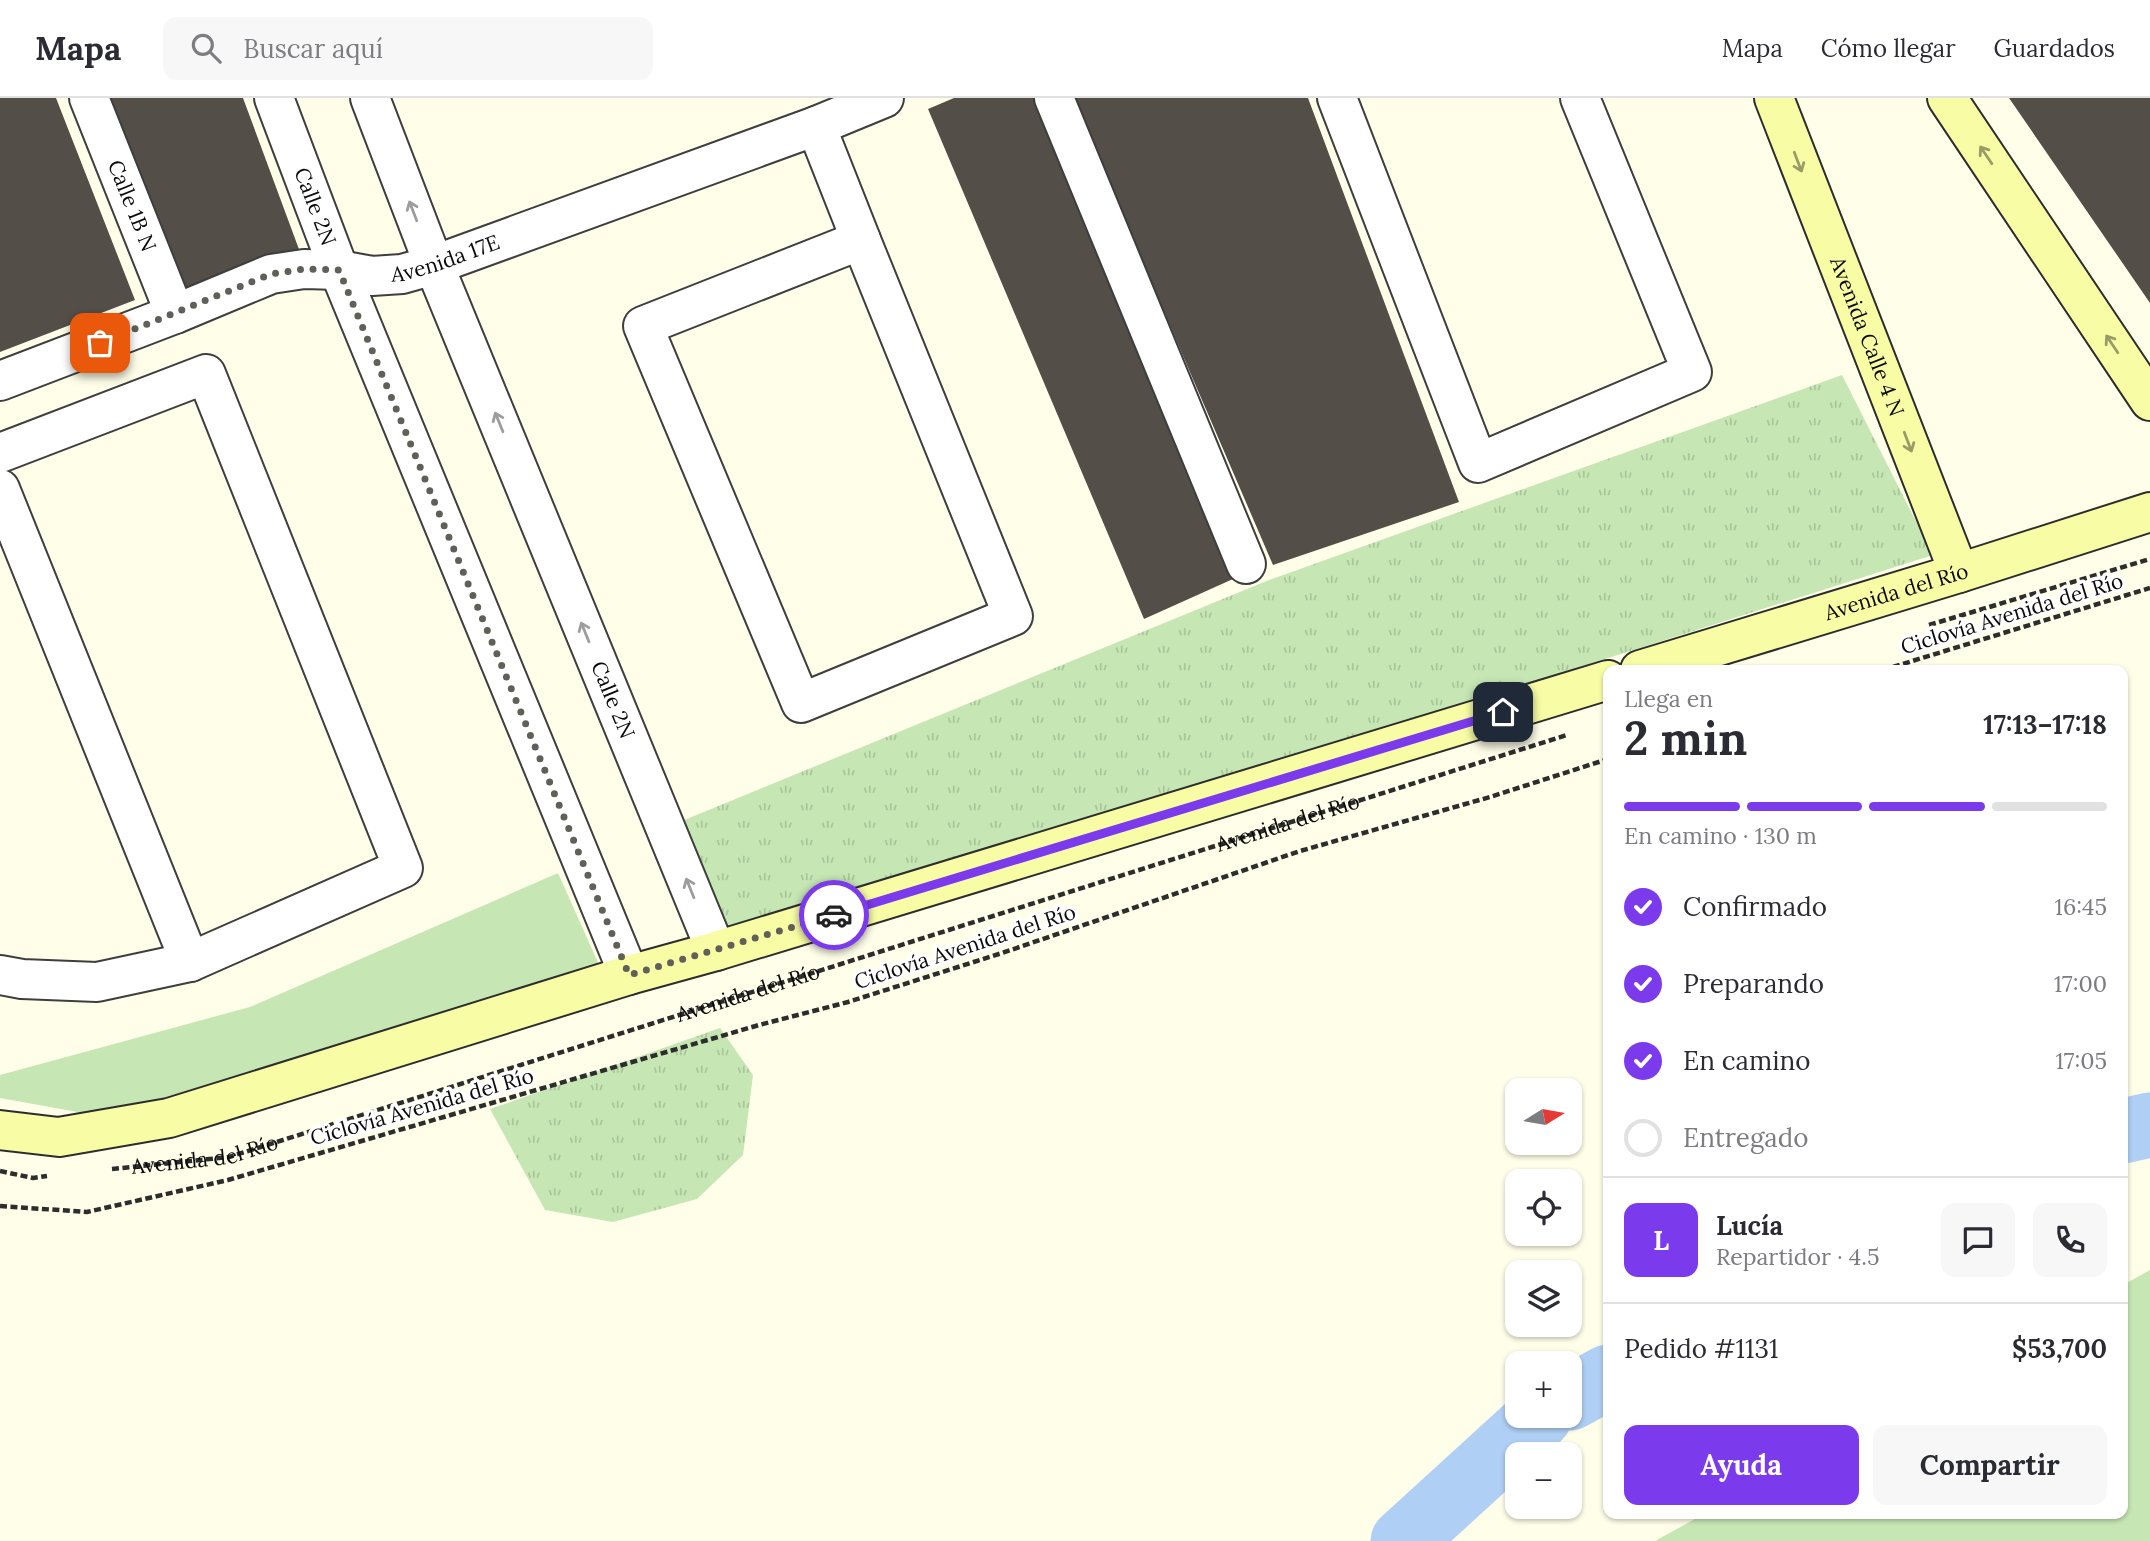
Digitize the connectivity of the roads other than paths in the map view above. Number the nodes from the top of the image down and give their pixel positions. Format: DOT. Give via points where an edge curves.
graph roads {
  1 [pos="89,98"];
  2 [pos="274,98"];
  3 [pos="370,98"];
  4 [pos="884,98"];
  5 [pos="1054,98"];
  6 [pos="1337,98"];
  7 [pos="1580,98"];
  8 [pos="1774,98"];
  9 [pos="1947,98"];
  10 [pos="816,126"];
  11 [pos="862,240"];
  12 [pos="434,265"];
  13 [pos="339,270"];
  14 [pos="175,314"];
  15 [pos="0,381"];
  16 [pos="2150,401"];
  17 [pos="0,453"];
  18 [pos="0,489"];
  19 [pos="2150,512"];
  20 [pos="1247,564"];
  21 [pos="1959,573"];
  22 [pos="1656,665"];
  23 [pos="1603,682"];
  24 [pos="716,951"];
  25 [pos="190,962"];
  26 [pos="0,975"];
  27 [pos="629,975"];
  28 [pos="0,1130"];
  1 -- 14 [label="street, Calle 1B N"];
  2 -- 13 [label="street, Calle 2N"];
  12 -- 3 [label="street, Calle 2N, one-way"];
  4 -- 10 [label="street, Avenida 17E"];
  5 -- 20 [label="street"];
  6 -- 7 [label="street" via="1478,463 1692,372"];
  8 -- 21 [label="main road, Avenida Calle 4 N, one-way"];
  16 -- 9 [label="main road, one-way"];
  10 -- 11 [label="street"];
  10 -- 12 [label="street, Avenida 17E"];
  11 -- 11 [label="street" via="1013,616 801,703 643,326"];
  12 -- 13 [label="street, Avenida 17E" via="372,276"];
  24 -- 12 [label="street, Calle 2N, one-way"];
  13 -- 14 [label="street, Avenida 17E" via="271,274"];
  13 -- 27 [label="street, Calle 2N"];
  14 -- 15 [label="street, Avenida 17E"];
  17 -- 25 [label="street" via="206,374 403,868"];
  18 -- 25 [label="street"];
  19 -- 21 [label="main road, Avenida del Río"];
  21 -- 22 [label="main road, Avenida del Río"];
  23 -- 24 [label="main road, Avenida del Río"];
  24 -- 27 [label="main road, Avenida del Río"];
  25 -- 26 [label="street" via="97,982"];
  27 -- 28 [label="main road, Avenida del Río" via="169,1118 59,1137"];
}
